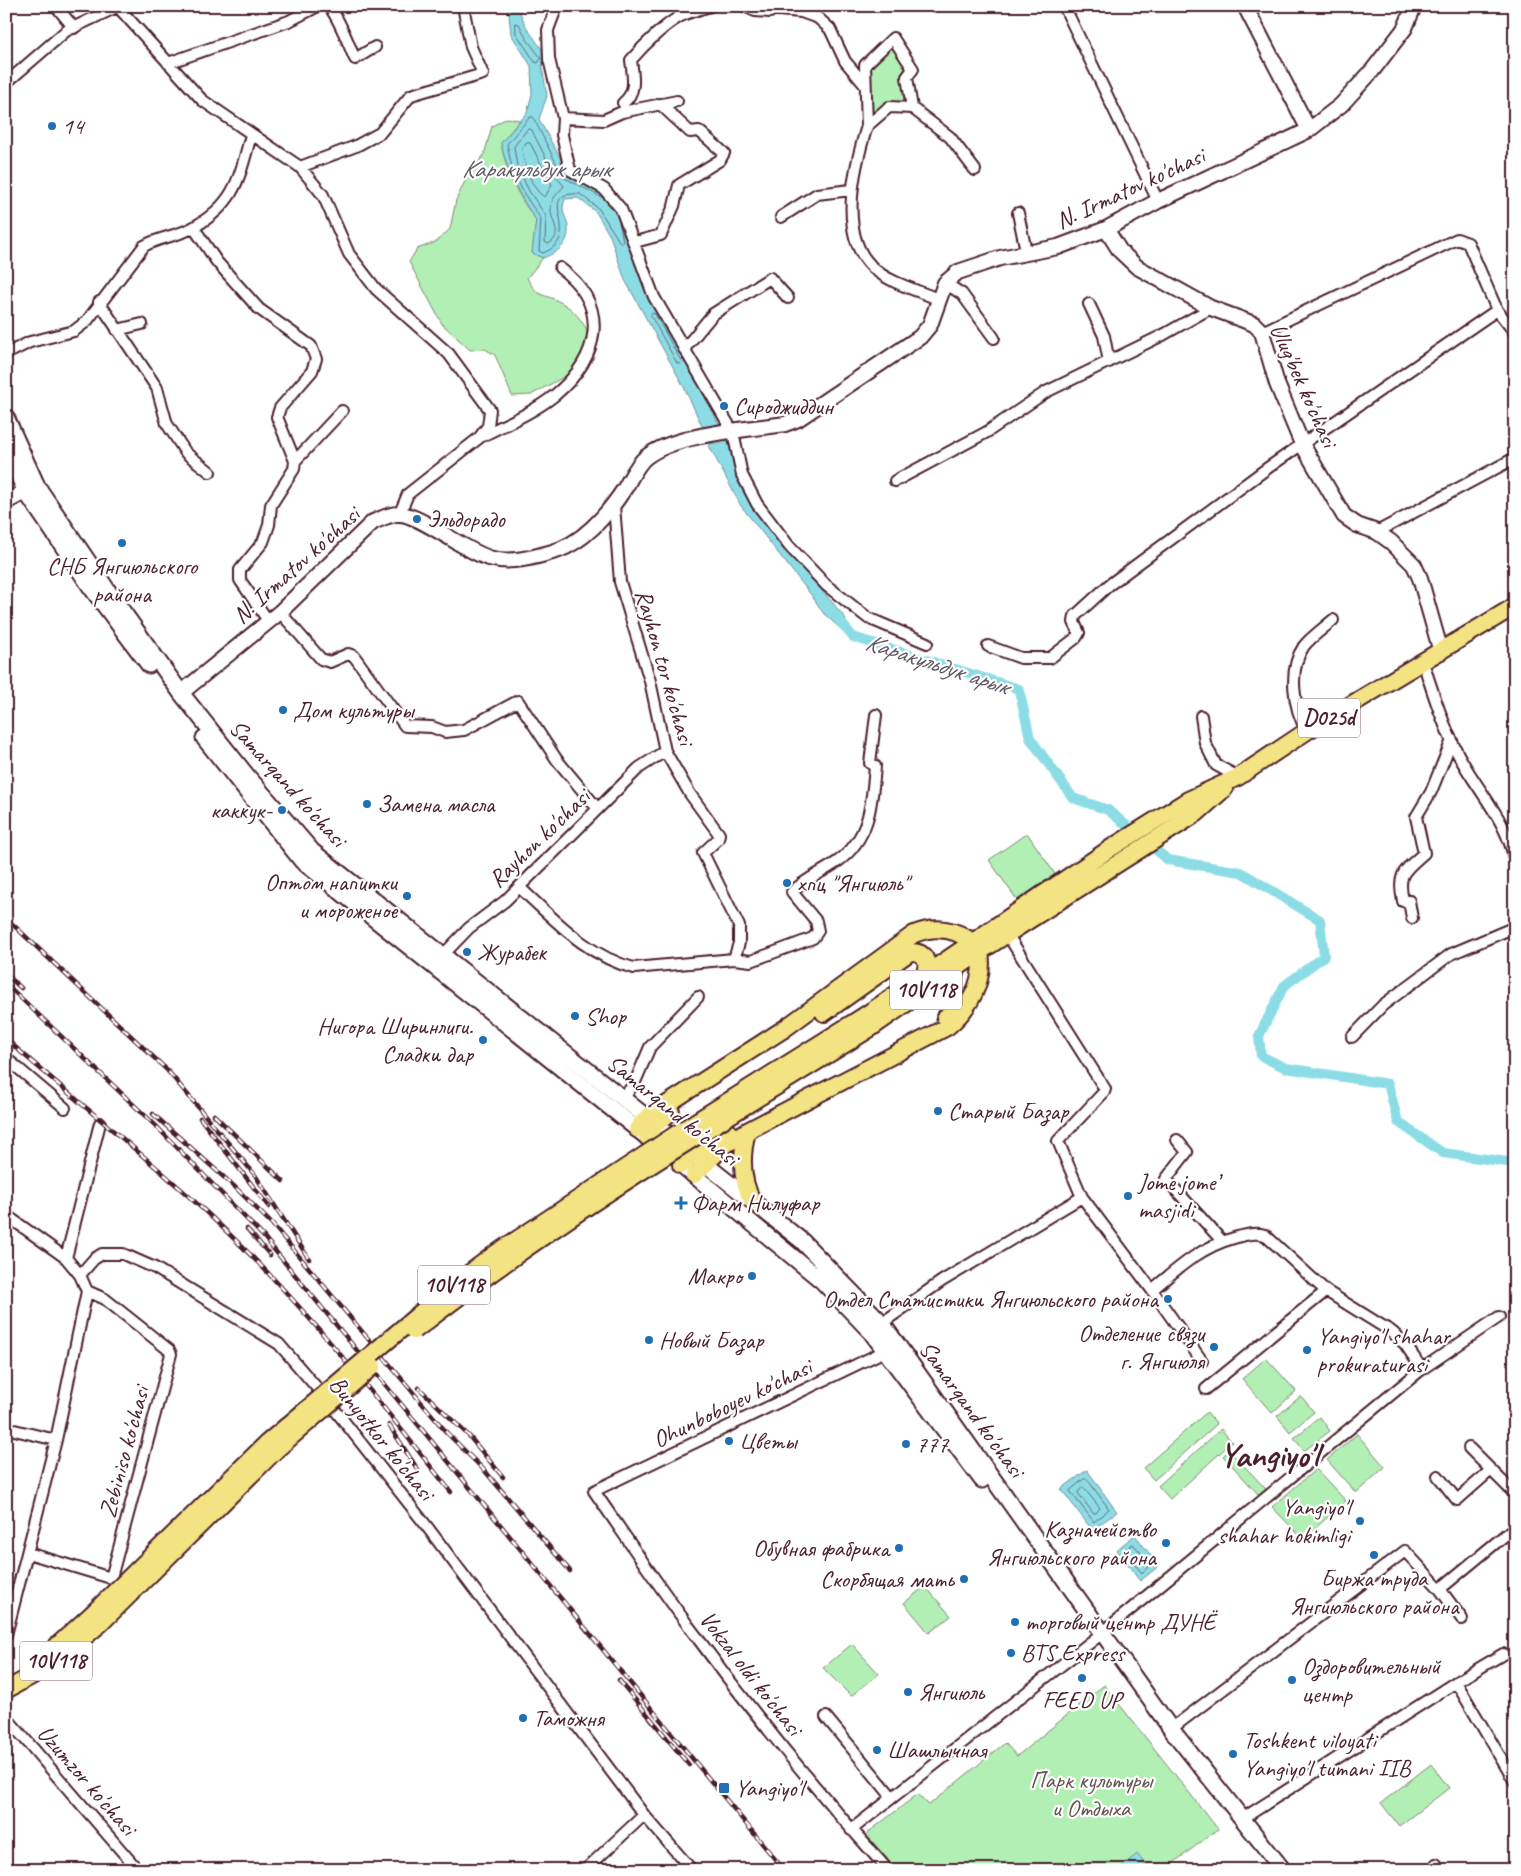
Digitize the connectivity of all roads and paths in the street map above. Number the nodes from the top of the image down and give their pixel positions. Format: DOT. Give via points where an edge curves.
graph roads {
  1 [pos="56,6"];
  2 [pos="119,6"];
  3 [pos="318,6"];
  4 [pos="329,6"];
  5 [pos="463,6"];
  6 [pos="557,6"];
  7 [pos="710,6"];
  8 [pos="744,6"];
  9 [pos="762,6"];
  10 [pos="1064,6"];
  11 [pos="1245,6"];
  12 [pos="1414,6"];
  13 [pos="801,12"];
  14 [pos="74,28"];
  15 [pos="375,47"];
  16 [pos="168,63"];
  17 [pos="6,83"];
  18 [pos="865,85"];
  19 [pos="678,101"];
  20 [pos="623,103"];
  21 [pos="660,104"];
  22 [pos="912,108"];
  23 [pos="563,118"];
  24 [pos="867,126"];
  25 [pos="1309,130"];
  26 [pos="251,135"];
  27 [pos="300,167"];
  28 [pos="975,170"];
  29 [pos="851,190"];
  30 [pos="1158,201"];
  31 [pos="1018,212"];
  32 [pos="781,217"];
  33 [pos="194,228"];
  34 [pos="1106,229"];
  35 [pos="635,242"];
  36 [pos="1026,251"];
  37 [pos="560,268"];
  38 [pos="945,283"];
  39 [pos="788,298"];
  40 [pos="938,299"];
  41 [pos="99,302"];
  42 [pos="1089,304"];
  43 [pos="1211,308"];
  44 [pos="1497,310"];
  45 [pos="142,324"];
  46 [pos="117,330"];
  47 [pos="1262,332"];
  48 [pos="1515,333"];
  49 [pos="994,338"];
  50 [pos="684,349"];
  51 [pos="6,354"];
  52 [pos="1109,362"];
  53 [pos="342,410"];
  54 [pos="6,417"];
  55 [pos="733,432"];
  56 [pos="479,438"];
  57 [pos="1302,444"];
  58 [pos="6,450"];
  59 [pos="1515,458"];
  60 [pos="296,461"];
  61 [pos="210,472"];
  62 [pos="895,482"];
  63 [pos="31,489"];
  64 [pos="6,502"];
  65 [pos="614,505"];
  66 [pos="400,513"];
  67 [pos="1377,532"];
  68 [pos="1515,606"];
  69 [pos="280,612"];
  70 [pos="1333,620"];
  71 [pos="269,622"];
  72 [pos="927,643"];
  73 [pos="988,646"];
  74 [pos="1441,652"];
  75 [pos="1423,662"];
  76 [pos="181,693"];
  77 [pos="876,716"];
  78 [pos="1201,716"];
  79 [pos="1307,731"];
  80 [pos="1452,740"];
  81 [pos="665,751"];
  82 [pos="1238,777"];
  83 [pos="598,809"];
  84 [pos="1513,841"];
  85 [pos="1112,856"];
  86 [pos="1515,862"];
  87 [pos="519,887"];
  88 [pos="1412,918"];
  89 [pos="1515,927"];
  90 [pos="1007,934"];
  91 [pos="976,948"];
  92 [pos="443,955"];
  93 [pos="734,960"];
  94 [pos="928,980"];
  95 [pos="698,996"];
  96 [pos="1352,1037"];
  97 [pos="6,1058"];
  98 [pos="618,1104"];
  99 [pos="65,1108"];
  100 [pos="100,1123"];
  101 [pos="647,1127"];
  102 [pos="747,1131"];
  103 [pos="1177,1140"];
  104 [pos="693,1164"];
  105 [pos="1082,1196"];
  106 [pos="753,1202"];
  107 [pos="6,1215"];
  108 [pos="1222,1241"];
  109 [pos="66,1258"];
  110 [pos="80,1276"];
  111 [pos="1152,1290"];
  112 [pos="87,1291"];
  113 [pos="1326,1291"];
  114 [pos="1499,1317"];
  115 [pos="882,1323"];
  116 [pos="887,1350"];
  117 [pos="1202,1361"];
  118 [pos="1422,1369"];
  119 [pos="1206,1389"];
  120 [pos="6,1428"];
  121 [pos="56,1440"];
  122 [pos="1469,1448"];
  123 [pos="1491,1470"];
  124 [pos="1438,1476"];
  125 [pos="594,1491"];
  126 [pos="1515,1494"];
  127 [pos="1515,1527"];
  128 [pos="28,1552"];
  129 [pos="1440,1589"];
  130 [pos="1462,1619"];
  131 [pos="6,1635"];
  132 [pos="1099,1636"];
  133 [pos="1503,1654"];
  134 [pos="1456,1682"];
  135 [pos="6,1688"];
  136 [pos="6,1717"];
  137 [pos="826,1718"];
  138 [pos="1172,1729"];
  139 [pos="1515,1782"];
  140 [pos="892,1797"];
  141 [pos="644,1815"];
  142 [pos="1239,1821"];
  143 [pos="851,1830"];
  144 [pos="138,1870"];
  145 [pos="585,1870"];
  146 [pos="692,1870"];
  147 [pos="888,1870"];
  148 [pos="1273,1870"];
  149 [pos="1283,1870"];
  1 -- 14 [label="street"];
  2 -- 14 [label="street"];
  2 -- 16 [label="street"];
  3 -- 16 [label="street" via="289,21"];
  4 -- 15 [label="street" via="340,21 340,28 356,59"];
  5 -- 27 [label="street" via="470,47 483,74 411,95 380,133 356,146"];
  6 -- 23 [label="street" via="548,30 549,59"];
  7 -- 20 [label="street" via="682,16 661,30 636,54 631,60 634,84 631,96"];
  8 -- 13 [label="street" via="754,11"];
  9 -- 13 [label="street"];
  10 -- 30 [label="street"];
  11 -- 25 [label="street"];
  12 -- 25 [label="street, N. Irmatov ko'chasi" via="1405,28 1372,71 1341,105"];
  13 -- 18 [label="street" via="818,18 830,29 845,61"];
  14 -- 17 [label="street" via="66,31"];
  16 -- 26 [label="street" via="202,100"];
  18 -- 22 [label="street" via="864,65 893,38 913,69 908,78"];
  18 -- 24 [label="street"];
  19 -- 21 [label="street"];
  21 -- 23 [label="street" via="622,112 604,120"];
  21 -- 35 [label="street" via="690,132 699,132 724,153 720,160 679,184 674,206 661,235"];
  22 -- 24 [label="street" via="889,107"];
  22 -- 28 [label="street" via="950,137"];
  23 -- 35 [label="street" via="562,135 570,170 604,189 621,208"];
  24 -- 29 [label="street"];
  25 -- 30 [label="street, N. Irmatov ko'chasi"];
  26 -- 27 [label="street"];
  26 -- 33 [label="street" via="234,192 227,202"];
  27 -- 56 [label="street" via="323,195 349,254 376,289 448,354 490,410 488,426"];
  29 -- 32 [label="street" via="817,194"];
  29 -- 40 [label="street" via="856,235 871,266"];
  30 -- 34 [label="street, N. Irmatov ko'chasi"];
  31 -- 36 [label="street"];
  33 -- 41 [label="street" via="144,246"];
  33 -- 60 [label="street" via="258,309 311,346 316,359 312,371 280,408 277,417"];
  34 -- 36 [label="street, N. Irmatov ko'chasi" via="1058,246"];
  34 -- 43 [label="street, Ulug'bek ko'chasi" via="1120,251 1137,267"];
  35 -- 50 [label="street" via="654,297"];
  36 -- 38 [label="street, N. Irmatov ko'chasi" via="977,264 958,272"];
  37 -- 56 [label="street" via="591,303 595,330 584,363 555,395"];
  38 -- 40 [label="street, N. Irmatov ko'chasi"];
  38 -- 49 [label="street" via="962,294"];
  39 -- 50 [label="street" via="770,278 713,314"];
  40 -- 55 [label="street, N. Irmatov ko'chasi" via="930,325 920,337 798,419"];
  41 -- 46 [label="street"];
  41 -- 51 [label="street" via="87,321 74,331 30,342"];
  42 -- 52 [label="street" via="1104,336"];
  43 -- 47 [label="street, Ulug'bek ko'chasi" via="1254,324"];
  43 -- 52 [label="street"];
  44 -- 47 [label="street" via="1468,243 1457,239"];
  44 -- 48 [label="street"];
  44 -- 57 [label="street"];
  45 -- 46 [label="street"];
  46 -- 61 [label="street" via="157,388 167,424 186,453"];
  47 -- 57 [label="street, Ulug'bek ko'chasi" via="1277,384"];
  50 -- 55 [label="street"];
  52 -- 62 [label="street" via="1046,392 987,432"];
  53 -- 60 [label="street"];
  54 -- 63 [label="main road, Samarqand ko'chasi"];
  55 -- 65 [label="street, N. Irmatov ko'chasi" via="671,444 644,458"];
  55 -- 72 [label="street" via="742,475 757,504 820,580 854,614"];
  56 -- 66 [label="street" via="408,494"];
  57 -- 67 [label="street, Ulug'bek ko'chasi" via="1344,516"];
  57 -- 73 [label="street" via="1109,585 1075,616 1076,638 1050,658 1021,658"];
  58 -- 63 [label="main road, Samarqand ko'chasi"];
  59 -- 67 [label="street"];
  60 -- 71 [label="street" via="271,505 263,542 240,570 240,580"];
  63 -- 64 [label="street"];
  63 -- 76 [label="main road, Samarqand ko'chasi"];
  63 -- 98 [label="main road, Samarqand ko'chasi" via="90,586 240,786 302,862"];
  65 -- 66 [label="street, N. Irmatov ko'chasi" via="589,530 569,544 551,553 508,561 476,553"];
  65 -- 81 [label="street, Rayhon tor ko'chasi" via="620,582 650,681"];
  66 -- 69 [label="street, N. Irmatov ko'chasi" via="373,522"];
  67 -- 74 [label="street, Ulug'bek ko'chasi" via="1392,542 1414,565"];
  68 -- 74 [label="main road, D025d"];
  69 -- 71 [label="street, N. Irmatov ko'chasi"];
  69 -- 83 [label="street" via="321,659 330,662 348,654 354,656 405,726 456,732 518,701 557,760"];
  70 -- 79 [label="street" via="1304,646 1294,668 1296,696"];
  71 -- 76 [label="street, N. Irmatov ko'chasi"];
  74 -- 75 [label="main road, D025d"];
  75 -- 79 [label="main road, D025d"];
  75 -- 80 [label="street"];
  76 -- 92 [label="main road, Samarqand ko'chasi" via="248,778 312,851"];
  77 -- 93 [label="street" via="870,763 875,766 866,829 846,855 792,892 816,921 818,931 813,938 756,960"];
  78 -- 82 [label="street" via="1205,743 1216,764"];
  79 -- 82 [label="main road, D025d"];
  80 -- 84 [label="street"];
  80 -- 88 [label="street" via="1416,816 1424,853 1402,872 1399,883 1403,900 1409,901"];
  81 -- 83 [label="street, Rayhon ko'chasi" via="639,768"];
  81 -- 93 [label="street, Rayhon tor ko'chasi" via="719,834 703,853 739,926"];
  82 -- 85 [label="main road, D025d"];
  83 -- 87 [label="street, Rayhon ko'chasi"];
  84 -- 86 [label="street"];
  85 -- 90 [label="main road, D025d"];
  85 -- 91 [label="main road, D025d"];
  87 -- 92 [label="street, Rayhon ko'chasi" via="469,928"];
  87 -- 93 [label="street" via="591,949 621,964 634,968"];
  89 -- 96 [label="street" via="1451,954 1383,1005"];
  90 -- 91 [label="main road, D025d"];
  90 -- 105 [label="street" via="1105,1089 1058,1141"];
  91 -- 94 [label="main road, 10V118"];
  91 -- 101 [label="main road" via="960,933 949,930 932,929 914,934"];
  91 -- 102 [label="main road" via="980,975 974,994 963,1012 946,1027"];
  92 -- 98 [label="main road, Samarqand ko'chasi"];
  94 -- 101 [label="main road" via="924,956 910,952 801,1029"];
  94 -- 104 [label="main road" via="955,997 956,1008 949,1016 811,1087"];
  94 -- 135 [label="main road, 10V118, bridge" via="867,1022 667,1140 495,1254 452,1287 267,1443 96,1619"];
  95 -- 98 [label="street" via="650,1047 635,1082"];
  97 -- 99 [label="street"];
  98 -- 101 [label="main road, Samarqand ko'chasi"];
  100 -- 109 [label="street"];
  101 -- 104 [label="main road, Samarqand ko'chasi"];
  102 -- 104 [label="main road"];
  102 -- 106 [label="main road" via="742,1162 747,1192"];
  103 -- 108 [label="street" via="1187,1152 1166,1179"];
  104 -- 106 [label="main road, Samarqand ko'chasi"];
  104 -- 116 [label="main road, Samarqand ko'chasi" via="822,1281"];
  105 -- 111 [label="street"];
  105 -- 115 [label="street" via="942,1281"];
  106 -- 115 [label="main road, Samarqand ko'chasi" via="802,1242"];
  107 -- 109 [label="street"];
  108 -- 111 [label="street" via="1187,1260"];
  108 -- 113 [label="street" via="1251,1233 1265,1235"];
  109 -- 110 [label="street"];
  110 -- 112 [label="street"];
  110 -- 141 [label="street, Bunyotkor ko'chasi" via="102,1254 123,1254 155,1268 278,1344 324,1396 419,1517"];
  111 -- 117 [label="street"];
  112 -- 121 [label="street"];
  112 -- 128 [label="street, Zebiniso ko'chasi" via="104,1299 170,1354 111,1578"];
  113 -- 118 [label="street" via="1392,1332 1405,1344"];
  113 -- 119 [label="street"];
  114 -- 118 [label="street"];
  115 -- 132 [label="main road, Samarqand ko'chasi" via="963,1433"];
  116 -- 125 [label="street, Ohunboboyev ko'chasi"];
  116 -- 132 [label="main road, Samarqand ko'chasi"];
  118 -- 132 [label="street"];
  120 -- 121 [label="street"];
  121 -- 128 [label="street"];
  122 -- 123 [label="street"];
  123 -- 124 [label="street" via="1457,1500"];
  123 -- 126 [label="street"];
  125 -- 143 [label="street, Vokzal oldi ko'chasi" via="690,1629"];
  127 -- 129 [label="street"];
  128 -- 131 [label="street"];
  129 -- 130 [label="street"];
  129 -- 138 [label="street" via="1405,1550"];
  132 -- 138 [label="main road, Samarqand ko'chasi"];
  132 -- 140 [label="street"];
  132 -- 142 [label="main road, Samarqand ko'chasi"];
  133 -- 134 [label="street"];
  134 -- 139 [label="street"];
  134 -- 142 [label="street"];
  136 -- 144 [label="street, Uzumzor ko'chasi"];
  137 -- 140 [label="street"];
  138 -- 142 [label="main road, Samarqand ko'chasi"];
  140 -- 143 [label="street"];
  141 -- 145 [label="street"];
  141 -- 146 [label="street, Bunyotkor ko'chasi"];
  142 -- 148 [label="main road, Samarqand ko'chasi"];
  142 -- 149 [label="main road, Samarqand ko'chasi"];
  143 -- 147 [label="street, Vokzal oldi ko'chasi"];
}
